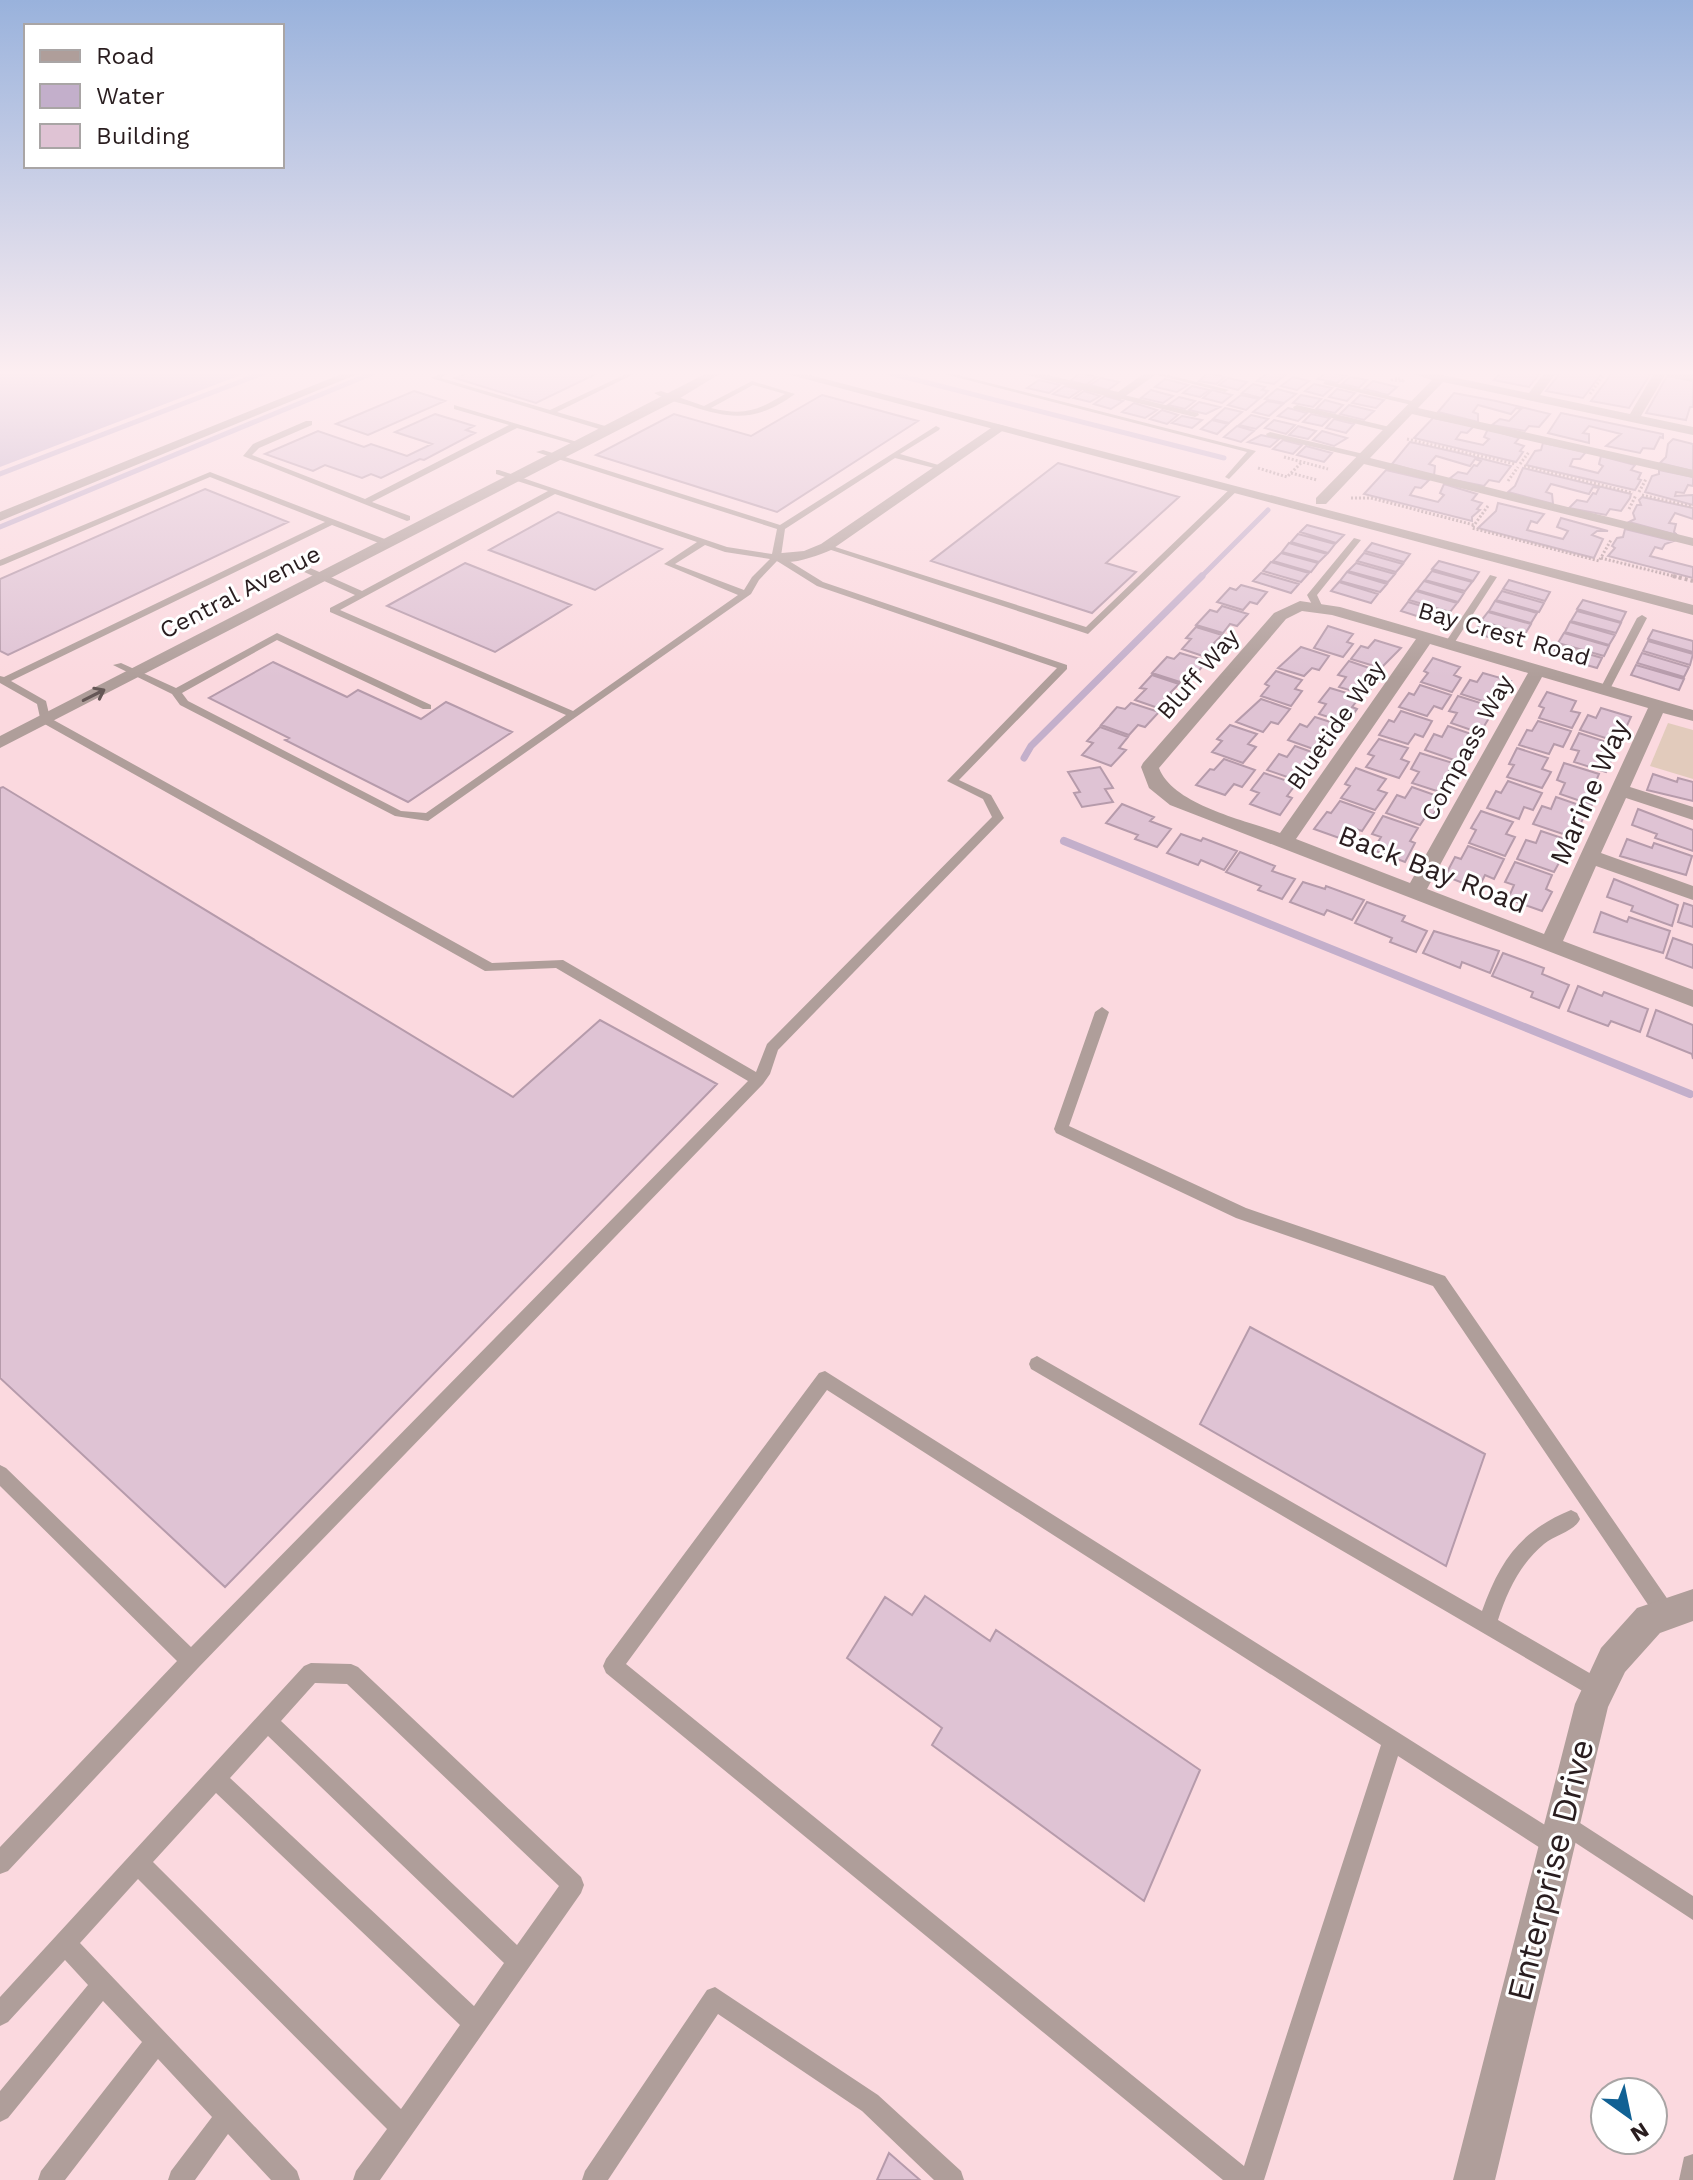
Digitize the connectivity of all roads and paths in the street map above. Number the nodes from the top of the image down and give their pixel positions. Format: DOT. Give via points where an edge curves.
graph roads {
  1 [pos="104,475"];
  2 [pos="208,475"];
  3 [pos="212,475"];
  4 [pos="295,475"];
  5 [pos="418,475"];
  6 [pos="494,475"];
  7 [pos="506,475"];
  8 [pos="519,475"];
  9 [pos="613,475"];
  10 [pos="863,475"];
  11 [pos="929,475"];
  12 [pos="1202,475"];
  13 [pos="1204,475"];
  14 [pos="1236,475"];
  15 [pos="1298,475"];
  16 [pos="1348,475"];
  17 [pos="1426,475"];
  18 [pos="1559,475"];
  19 [pos="515,478"];
  20 [pos="1318,480"];
  21 [pos="1232,482"];
  22 [pos="553,492"];
  23 [pos="1496,496"];
  24 [pos="1350,498"];
  25 [pos="1321,501"];
  26 [pos="365,502"];
  27 [pos="1693,507"];
  28 [pos="1419,510"];
  29 [pos="1414,516"];
  30 [pos="0,517"];
  31 [pos="407,518"];
  32 [pos="331,522"];
  33 [pos="1474,525"];
  34 [pos="781,528"];
  35 [pos="370,537"];
  36 [pos="1612,537"];
  37 [pos="1357,540"];
  38 [pos="704,542"];
  39 [pos="1693,542"];
  40 [pos="387,543"];
  41 [pos="826,547"];
  42 [pos="776,557"];
  43 [pos="1601,558"];
  44 [pos="0,563"];
  45 [pos="305,569"];
  46 [pos="321,577"];
  47 [pos="1493,577"];
  48 [pos="1693,581"];
  49 [pos="361,594"];
  50 [pos="745,594"];
  51 [pos="1693,599"];
  52 [pos="1309,607"];
  53 [pos="1693,610"];
  54 [pos="1642,618"];
  55 [pos="1427,636"];
  56 [pos="1450,643"];
  57 [pos="118,665"];
  58 [pos="1538,669"];
  59 [pos="135,673"];
  60 [pos="2,680"];
  61 [pos="1605,689"];
  62 [pos="176,692"];
  63 [pos="1658,705"];
  64 [pos="35,706"];
  65 [pos="427,707"];
  66 [pos="574,715"];
  67 [pos="1693,716"];
  68 [pos="45,720"];
  69 [pos="0,743"];
  70 [pos="1156,784"];
  71 [pos="1620,790"];
  72 [pos="1693,814"];
  73 [pos="1285,841"];
  74 [pos="1591,857"];
  75 [pos="1415,892"];
  76 [pos="1693,893"];
  77 [pos="1550,945"];
  78 [pos="1693,999"];
  79 [pos="1102,1012"];
  80 [pos="758,1080"];
  81 [pos="1037,1364"];
  82 [pos="0,1474"];
  83 [pos="1571,1519"];
  84 [pos="1679,1610"];
  85 [pos="1487,1625"];
  86 [pos="191,1661"];
  87 [pos="1598,1689"];
  88 [pos="267,1721"];
  89 [pos="1392,1741"];
  90 [pos="215,1778"];
  91 [pos="1559,1834"];
  92 [pos="0,1863"];
  93 [pos="138,1863"];
  94 [pos="1693,1909"];
  95 [pos="64,1943"];
  96 [pos="519,1962"];
  97 [pos="103,1984"];
  98 [pos="0,2014"];
  99 [pos="476,2024"];
  100 [pos="157,2041"];
  101 [pos="0,2110"];
  102 [pos="227,2116"];
  103 [pos="403,2128"];
  104 [pos="1693,2166"];
  105 [pos="1482,2176"];
  106 [pos="50,2180"];
  107 [pos="180,2180"];
  108 [pos="288,2180"];
  109 [pos="365,2180"];
  110 [pos="594,2180"];
  111 [pos="952,2180"];
  112 [pos="1242,2180"];
  113 [pos="1252,2180"];
  114 [pos="1691,2180"];
  1 -- 30 [label="street"];
  2 -- 44 [label="lane"];
  3 -- 32 [label="lane"];
  4 -- 26 [label="lane"];
  5 -- 26 [label="lane"];
  6 -- 31 [label="street, Central Avenue"];
  7 -- 19 [label="lane"];
  8 -- 19 [label="street, Central Avenue"];
  9 -- 34 [label="lane"];
  10 -- 34 [label="lane"];
  11 -- 41 [label="street"];
  12 -- 21 [label="street"];
  13 -- 21 [label="street"];
  14 -- 21 [label="lane"];
  15 -- 20 [label="path"];
  16 -- 25 [label="street"];
  17 -- 39 [label="street"];
  18 -- 27 [label="path"];
  19 -- 22 [label="lane"];
  19 -- 40 [label="street, Central Avenue"];
  21 -- 25 [label="street"];
  21 -- 41 [label="lane" via="1088,631"];
  21 -- 53 [label="street"];
  22 -- 38 [label="lane"];
  22 -- 49 [label="lane"];
  23 -- 33 [label="path"];
  24 -- 28 [label="path"];
  25 -- 51 [label="street"];
  26 -- 31 [label="lane"];
  28 -- 29 [label="path"];
  28 -- 33 [label="path"];
  31 -- 35 [label="street, Central Avenue"];
  32 -- 35 [label="lane"];
  32 -- 60 [label="lane"];
  33 -- 43 [label="path"];
  34 -- 42 [label="lane"];
  35 -- 40 [label="lane"];
  35 -- 45 [label="street, Central Avenue"];
  36 -- 43 [label="path"];
  37 -- 52 [label="lane" via="1312,595"];
  38 -- 42 [label="lane"];
  38 -- 50 [label="lane" via="668,564"];
  40 -- 46 [label="street, Central Avenue"];
  41 -- 42 [label="street"];
  42 -- 50 [label="lane"];
  42 -- 80 [label="lane" via="820,584 1064,667 952,781 987,797 998,818 772,1048"];
  43 -- 48 [label="path"];
  45 -- 46 [label="lane"];
  45 -- 57 [label="street, Central Avenue"];
  46 -- 49 [label="lane"];
  46 -- 59 [label="street, Central Avenue"];
  47 -- 56 [label="lane"];
  49 -- 66 [label="lane" via="333,610"];
  50 -- 66 [label="lane"];
  52 -- 55 [label="street, Bay Crest Road"];
  52 -- 70 [label="street, Bluff Way" via="1280,616 1150,767"];
  54 -- 61 [label="lane"];
  55 -- 56 [label="street, Bay Crest Road"];
  55 -- 73 [label="street, Bluetide Way"];
  56 -- 58 [label="street, Bay Crest Road"];
  57 -- 59 [label="lane"];
  57 -- 64 [label="street, Central Avenue"];
  58 -- 61 [label="street, Bay Crest Road"];
  58 -- 75 [label="street, Compass Way"];
  59 -- 62 [label="lane"];
  68 -- 59 [label="street, Central Avenue, one-way"];
  60 -- 64 [label="lane"];
  61 -- 63 [label="street, Bay Crest Road"];
  62 -- 65 [label="lane" via="277,636"];
  62 -- 66 [label="lane" via="184,703 399,814 428,817"];
  63 -- 67 [label="street, Bay Crest Road"];
  63 -- 71 [label="street, Marine Way"];
  64 -- 68 [label="lane"];
  68 -- 69 [label="street, Central Avenue"];
  68 -- 80 [label="lane" via="490,968 558,963"];
  70 -- 73 [label="street, Back Bay Road" via="1177,801"];
  71 -- 72 [label="street"];
  71 -- 74 [label="street, Marine Way"];
  73 -- 75 [label="street, Back Bay Road"];
  74 -- 76 [label="street"];
  74 -- 77 [label="street, Marine Way"];
  75 -- 77 [label="street, Back Bay Road"];
  77 -- 78 [label="street, Back Bay Road"];
  79 -- 84 [label="lane" via="1061,1129 1241,1213 1439,1281"];
  80 -- 86 [label="lane"];
  81 -- 85 [label="lane"];
  82 -- 86 [label="lane"];
  83 -- 85 [label="lane" via="1556,1524 1517,1557 1498,1589"];
  84 -- 87 [label="street, Enterprise Drive" via="1649,1620 1613,1660"];
  85 -- 87 [label="lane"];
  86 -- 92 [label="lane"];
  87 -- 91 [label="street, Enterprise Drive"];
  88 -- 90 [label="lane"];
  88 -- 96 [label="lane"];
  88 -- 96 [label="lane" via="311,1673 351,1674 573,1885"];
  89 -- 91 [label="lane"];
  89 -- 112 [label="lane" via="825,1379 613,1666"];
  89 -- 113 [label="lane"];
  90 -- 93 [label="lane"];
  90 -- 99 [label="lane"];
  91 -- 94 [label="lane"];
  91 -- 105 [label="street, Enterprise Drive"];
  93 -- 95 [label="lane"];
  93 -- 103 [label="lane"];
  95 -- 97 [label="lane"];
  95 -- 98 [label="lane"];
  96 -- 99 [label="lane"];
  97 -- 100 [label="lane"];
  97 -- 101 [label="lane"];
  99 -- 103 [label="lane"];
  100 -- 102 [label="lane"];
  100 -- 106 [label="lane"];
  102 -- 107 [label="lane"];
  102 -- 108 [label="lane"];
  103 -- 109 [label="lane"];
  104 -- 114 [label="lane"];
  110 -- 111 [label="lane" via="715,1998 870,2103"];
}
